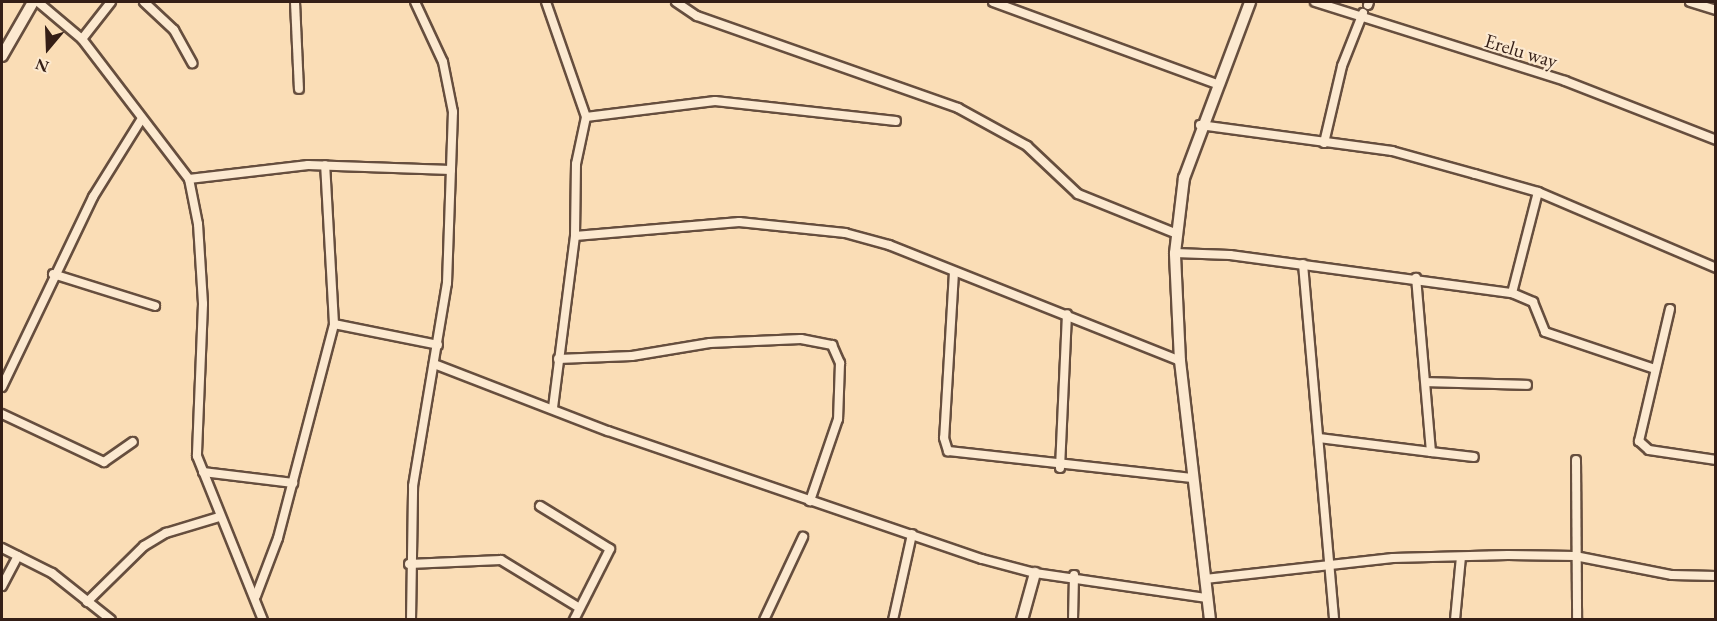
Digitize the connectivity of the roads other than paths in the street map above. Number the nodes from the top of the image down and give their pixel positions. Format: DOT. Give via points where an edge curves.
graph roads {
  1 [pos="33,2"];
  2 [pos="38,2"];
  3 [pos="111,2"];
  4 [pos="144,2"];
  5 [pos="295,2"];
  6 [pos="415,2"];
  7 [pos="546,2"];
  8 [pos="676,2"];
  9 [pos="993,2"];
  10 [pos="1250,2"];
  11 [pos="1316,2"];
  12 [pos="1690,2"];
  13 [pos="1716,10"];
  14 [pos="1363,13"];
  15 [pos="82,39"];
  16 [pos="2,56"];
  17 [pos="192,63"];
  18 [pos="1217,84"];
  19 [pos="300,88"];
  20 [pos="586,117"];
  21 [pos="141,120"];
  22 [pos="896,121"];
  23 [pos="1200,125"];
  24 [pos="1716,140"];
  25 [pos="1324,143"];
  26 [pos="325,165"];
  27 [pos="451,170"];
  28 [pos="189,178"];
  29 [pos="1538,192"];
  30 [pos="1178,234"];
  31 [pos="575,236"];
  32 [pos="1175,253"];
  33 [pos="1303,264"];
  34 [pos="1716,268"];
  35 [pos="954,272"];
  36 [pos="53,274"];
  37 [pos="1416,278"];
  38 [pos="1512,293"];
  39 [pos="155,306"];
  40 [pos="1670,309"];
  41 [pos="1067,314"];
  42 [pos="334,324"];
  43 [pos="438,345"];
  44 [pos="558,359"];
  45 [pos="1180,361"];
  46 [pos="435,364"];
  47 [pos="1654,369"];
  48 [pos="1427,382"];
  49 [pos="1527,385"];
  50 [pos="2,387"];
  51 [pos="553,408"];
  52 [pos="2,414"];
  53 [pos="1320,438"];
  54 [pos="133,442"];
  55 [pos="1431,452"];
  56 [pos="1474,457"];
  57 [pos="1576,460"];
  58 [pos="1716,460"];
  59 [pos="1060,468"];
  60 [pos="203,471"];
  61 [pos="1193,478"];
  62 [pos="292,483"];
  63 [pos="810,501"];
  64 [pos="540,506"];
  65 [pos="219,517"];
  66 [pos="912,534"];
  67 [pos="803,537"];
  68 [pos="2,548"];
  69 [pos="18,556"];
  70 [pos="1575,556"];
  71 [pos="1461,558"];
  72 [pos="409,564"];
  73 [pos="1328,568"];
  74 [pos="1035,573"];
  75 [pos="1074,575"];
  76 [pos="1716,576"];
  77 [pos="1205,579"];
  78 [pos="2,586"];
  79 [pos="256,596"];
  80 [pos="1207,598"];
  81 [pos="87,602"];
  82 [pos="578,607"];
  83 [pos="111,620"];
  84 [pos="263,620"];
  85 [pos="411,620"];
  86 [pos="574,620"];
  87 [pos="764,620"];
  88 [pos="893,620"];
  89 [pos="1022,620"];
  90 [pos="1073,620"];
  91 [pos="1210,620"];
  92 [pos="1334,620"];
  93 [pos="1455,620"];
  94 [pos="1577,620"];
  1 -- 16 [label="street"];
  2 -- 15 [label="street"];
  3 -- 15 [label="street"];
  4 -- 17 [label="street" via="174,30"];
  5 -- 19 [label="street"];
  6 -- 27 [label="street" via="448,81"];
  7 -- 20 [label="street"];
  8 -- 30 [label="street" via="707,20 937,99 1027,146 1078,194"];
  9 -- 18 [label="street"];
  10 -- 18 [label="street"];
  11 -- 14 [label="street, Erelu way"];
  12 -- 13 [label="street"];
  14 -- 24 [label="street, Erelu way" via="1585,88"];
  14 -- 25 [label="street" via="1336,83"];
  15 -- 21 [label="street"];
  18 -- 23 [label="street"];
  20 -- 22 [label="street" via="715,100"];
  20 -- 31 [label="street" via="576,164"];
  21 -- 28 [label="street"];
  21 -- 36 [label="street"];
  23 -- 25 [label="street"];
  23 -- 30 [label="street" via="1184,178"];
  25 -- 29 [label="street" via="1392,151"];
  26 -- 27 [label="street"];
  26 -- 28 [label="street"];
  26 -- 42 [label="street"];
  27 -- 43 [label="street" via="447,283"];
  28 -- 60 [label="street" via="201,266 197,456"];
  29 -- 34 [label="street"];
  29 -- 38 [label="street"];
  30 -- 32 [label="street"];
  31 -- 35 [label="street" via="739,222 801,225 889,244"];
  31 -- 44 [label="street"];
  32 -- 33 [label="street"];
  32 -- 45 [label="street"];
  33 -- 37 [label="street"];
  33 -- 53 [label="street"];
  35 -- 41 [label="street"];
  35 -- 59 [label="street" via="946,449"];
  36 -- 39 [label="street"];
  36 -- 50 [label="street"];
  37 -- 38 [label="street"];
  37 -- 48 [label="street"];
  38 -- 47 [label="street" via="1533,302 1545,332"];
  40 -- 47 [label="street"];
  41 -- 45 [label="street"];
  41 -- 59 [label="street"];
  42 -- 43 [label="street"];
  42 -- 62 [label="street"];
  43 -- 46 [label="street"];
  44 -- 51 [label="street"];
  44 -- 63 [label="street" via="632,356 710,343 801,339 832,345 840,363 838,419"];
  45 -- 61 [label="street"];
  46 -- 51 [label="street"];
  46 -- 72 [label="street" via="417,454"];
  47 -- 58 [label="street" via="1638,435 1642,447"];
  48 -- 49 [label="street"];
  48 -- 55 [label="street"];
  51 -- 63 [label="street"];
  52 -- 54 [label="street" via="104,462"];
  53 -- 55 [label="street"];
  53 -- 73 [label="street"];
  55 -- 56 [label="street"];
  57 -- 70 [label="street"];
  59 -- 61 [label="street"];
  60 -- 62 [label="street"];
  60 -- 65 [label="street"];
  61 -- 77 [label="street"];
  62 -- 79 [label="street"];
  63 -- 66 [label="street"];
  64 -- 82 [label="street" via="610,549 597,583"];
  65 -- 79 [label="street"];
  65 -- 81 [label="street" via="166,533 144,546"];
  66 -- 74 [label="street"];
  66 -- 88 [label="street"];
  67 -- 87 [label="street"];
  68 -- 69 [label="street"];
  69 -- 78 [label="street"];
  69 -- 81 [label="street" via="52,573"];
  70 -- 71 [label="street"];
  70 -- 76 [label="street" via="1672,575"];
  70 -- 94 [label="street"];
  71 -- 73 [label="street" via="1393,558"];
  71 -- 93 [label="street"];
  72 -- 82 [label="street" via="501,560"];
  72 -- 85 [label="street"];
  73 -- 77 [label="street"];
  73 -- 92 [label="street"];
  74 -- 75 [label="street"];
  74 -- 89 [label="street"];
  75 -- 80 [label="street"];
  75 -- 90 [label="street"];
  77 -- 80 [label="street"];
  79 -- 84 [label="street"];
  80 -- 91 [label="street"];
  81 -- 83 [label="street"];
  82 -- 86 [label="street"];
}
